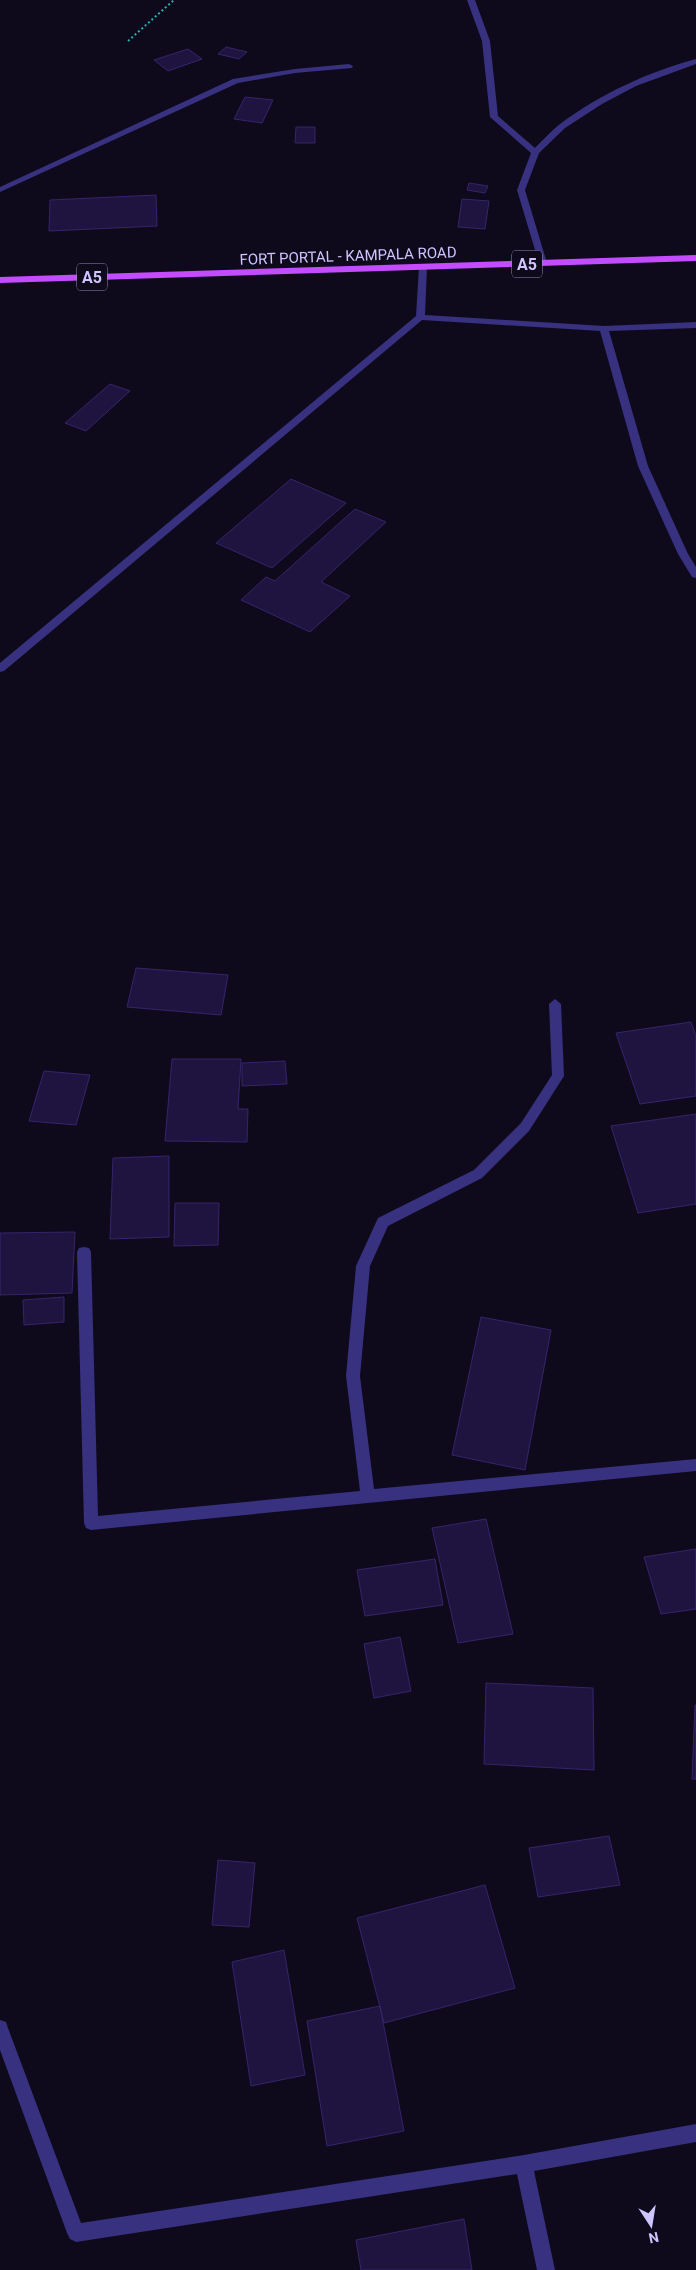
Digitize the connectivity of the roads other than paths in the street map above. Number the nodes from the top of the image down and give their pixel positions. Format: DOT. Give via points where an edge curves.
graph roads {
  1 [pos="471,0"];
  2 [pos="696,61"];
  3 [pos="349,66"];
  4 [pos="534,152"];
  5 [pos="0,190"];
  6 [pos="696,258"];
  7 [pos="543,263"];
  8 [pos="423,267"];
  9 [pos="0,280"];
  10 [pos="420,317"];
  11 [pos="696,325"];
  12 [pos="604,329"];
  13 [pos="684,554"];
  14 [pos="696,554"];
  15 [pos="696,575"];
  16 [pos="0,669"];
  17 [pos="555,1004"];
  18 [pos="84,1252"];
  19 [pos="696,1466"];
  20 [pos="368,1497"];
  21 [pos="0,2028"];
  22 [pos="696,2133"];
  23 [pos="524,2164"];
  24 [pos="546,2270"];
  1 -- 4 [label="street" via="486,41 494,116"];
  2 -- 4 [label="street" via="633,84 600,102 562,126"];
  3 -- 5 [label="street" via="236,81"];
  4 -- 7 [label="street" via="521,190"];
  6 -- 7 [label="main road, FORT PORTAL - KAMPALA ROAD / A5"];
  7 -- 8 [label="main road, FORT PORTAL - KAMPALA ROAD / A5"];
  8 -- 9 [label="main road, FORT PORTAL - KAMPALA ROAD / A5"];
  8 -- 10 [label="street"];
  10 -- 12 [label="street"];
  10 -- 16 [label="street"];
  11 -- 12 [label="street"];
  12 -- 13 [label="street" via="643,466"];
  13 -- 14 [label="street"];
  13 -- 15 [label="street"];
  17 -- 20 [label="street" via="558,1076 525,1127 478,1174 383,1222 363,1266 353,1376"];
  18 -- 20 [label="street" via="91,1523"];
  19 -- 20 [label="street"];
  21 -- 23 [label="street" via="76,2234"];
  22 -- 23 [label="street"];
  23 -- 24 [label="street"];
}
